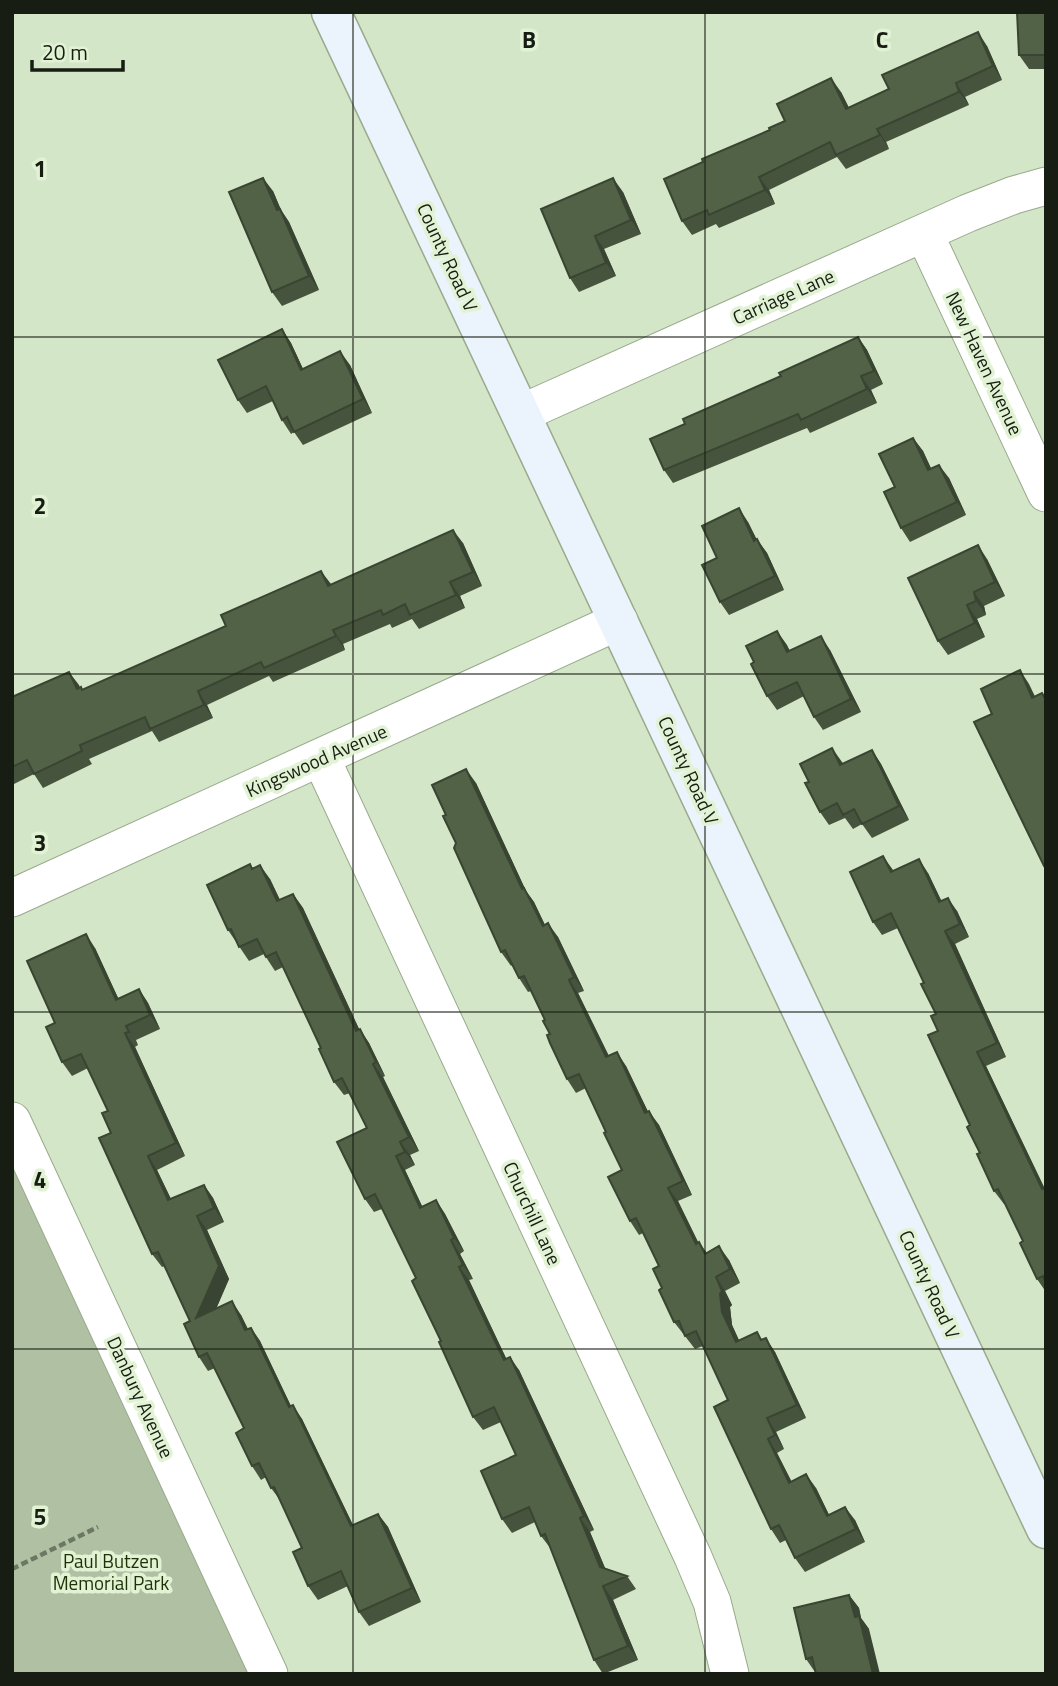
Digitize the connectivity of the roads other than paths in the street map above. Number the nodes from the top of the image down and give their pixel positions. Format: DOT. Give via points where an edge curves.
graph roads {
  1 [pos="331,12"];
  2 [pos="1046,186"];
  3 [pos="924,233"];
  4 [pos="522,413"];
  5 [pos="1046,493"];
  6 [pos="619,621"];
  7 [pos="321,758"];
  8 [pos="12,898"];
  9 [pos="12,1121"];
  10 [pos="1046,1529"];
  11 [pos="269,1674"];
  12 [pos="730,1674"];
  1 -- 4 [label="main road, County Road V"];
  2 -- 3 [label="street, Carriage Lane"];
  3 -- 4 [label="street, Carriage Lane"];
  3 -- 5 [label="street, New Haven Avenue"];
  4 -- 6 [label="main road, County Road V"];
  6 -- 7 [label="street, Kingswood Avenue"];
  6 -- 10 [label="main road, County Road V"];
  7 -- 8 [label="street, Kingswood Avenue"];
  7 -- 12 [label="street, Churchill Lane" via="693,1557 712,1602"];
  9 -- 11 [label="street, Danbury Avenue"];
}
